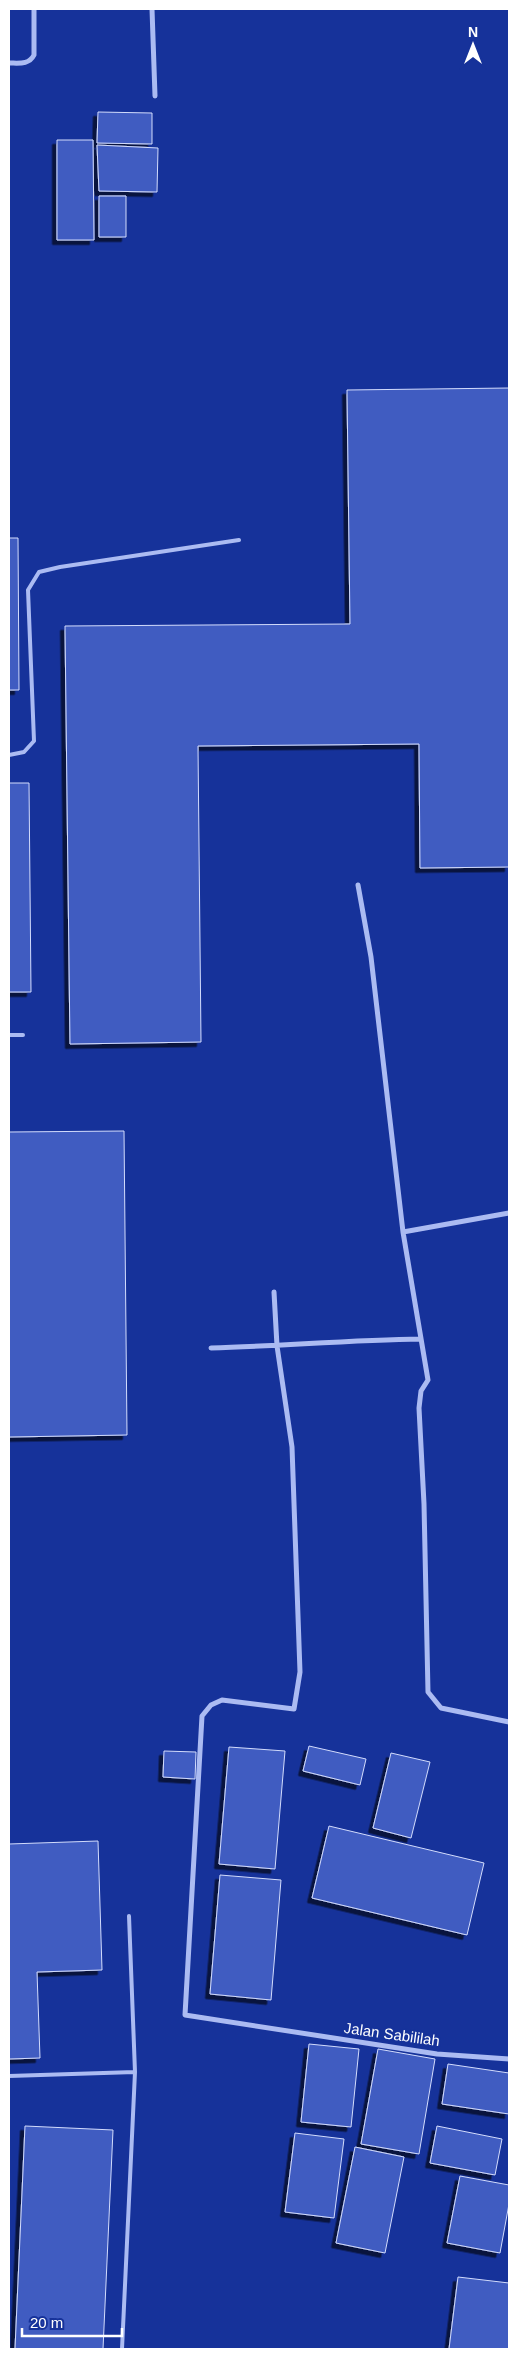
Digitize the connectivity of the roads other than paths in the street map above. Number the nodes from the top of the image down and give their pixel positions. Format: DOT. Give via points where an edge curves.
graph roads {
  1 [pos="34,9"];
  2 [pos="152,9"];
  3 [pos="9,63"];
  4 [pos="155,96"];
  5 [pos="239,540"];
  6 [pos="9,755"];
  7 [pos="358,885"];
  8 [pos="9,1035"];
  9 [pos="23,1035"];
  10 [pos="509,1213"];
  11 [pos="402,1232"];
  12 [pos="274,1292"];
  13 [pos="421,1339"];
  14 [pos="277,1346"];
  15 [pos="211,1348"];
  16 [pos="509,1722"];
  17 [pos="129,1916"];
  18 [pos="509,2059"];
  19 [pos="135,2072"];
  20 [pos="9,2076"];
  21 [pos="122,2349"];
  1 -- 3 [label="street" via="34,55 27,62"];
  2 -- 4 [label="street"];
  5 -- 6 [label="lane" via="39,572 28,590 34,741 24,752"];
  7 -- 11 [label="street" via="371,957"];
  8 -- 9 [label="lane"];
  10 -- 11 [label="street"];
  11 -- 13 [label="street"];
  12 -- 14 [label="street"];
  13 -- 14 [label="street" via="346,1340"];
  13 -- 16 [label="street" via="428,1380 421,1391 419,1408 428,1692 441,1708"];
  14 -- 15 [label="street"];
  14 -- 18 [label="street, Jalan Sabililah" via="292,1447 300,1672 294,1709 222,1700 211,1705 202,1716 185,2015 437,2054"];
  17 -- 19 [label="lane"];
  19 -- 20 [label="lane"];
  19 -- 21 [label="lane"];
}
